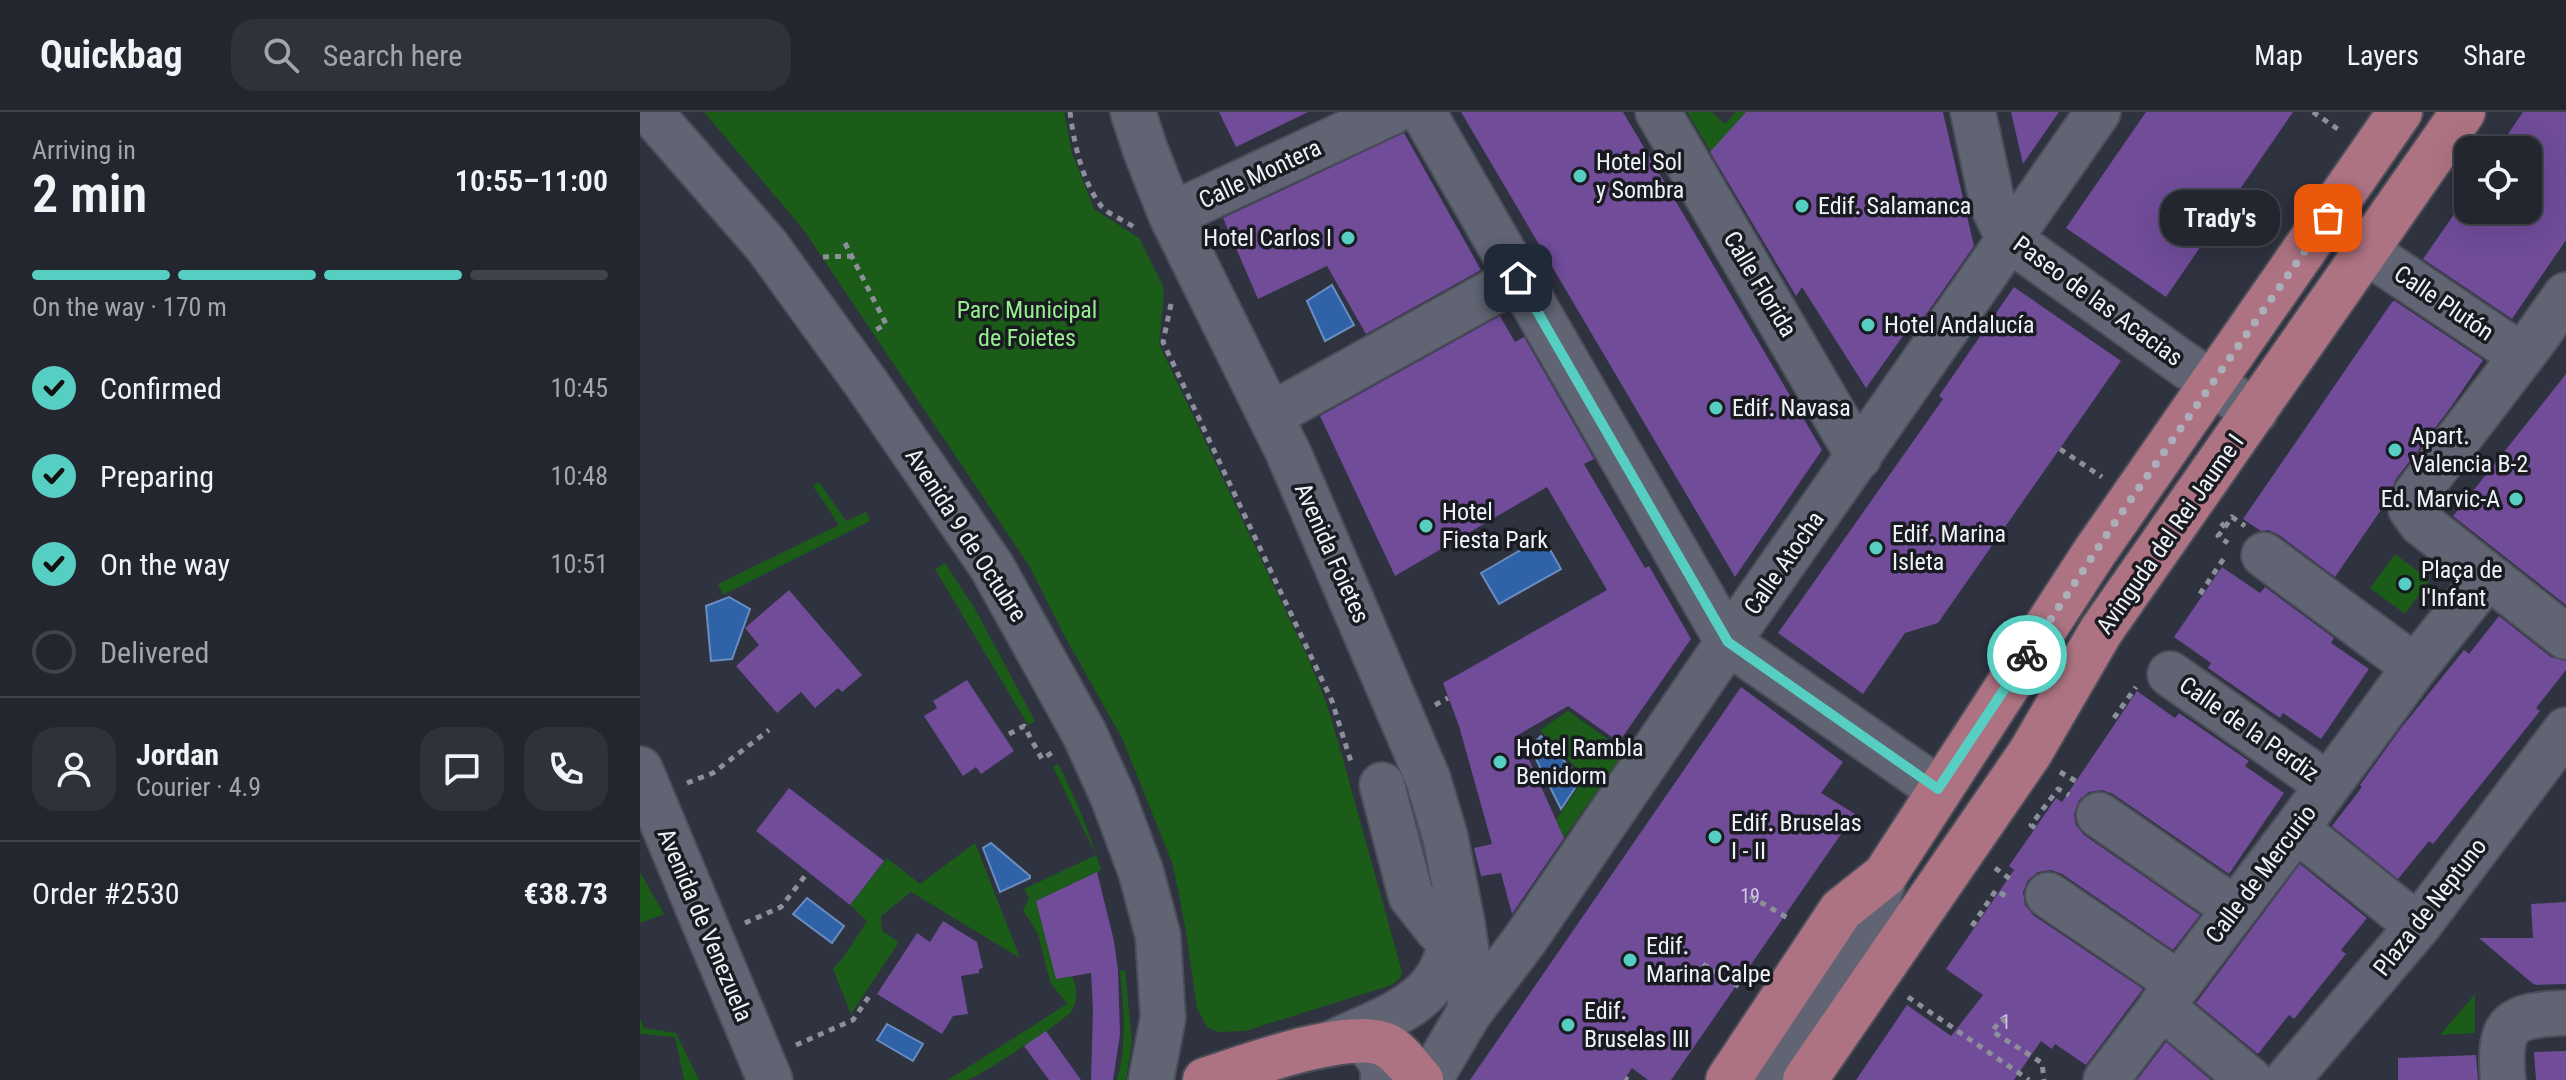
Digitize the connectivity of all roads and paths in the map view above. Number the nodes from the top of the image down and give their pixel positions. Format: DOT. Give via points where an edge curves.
graph roads {
  1 [pos="650,112"];
  2 [pos="1070,112"];
  3 [pos="1133,112"];
  4 [pos="1392,112"];
  5 [pos="1423,112"];
  6 [pos="1658,112"];
  7 [pos="1973,112"];
  8 [pos="2098,112"];
  9 [pos="2400,112"];
  10 [pos="2463,112"];
  11 [pos="2224,212"];
  12 [pos="1158,224"];
  13 [pos="2008,238"];
  14 [pos="845,243"];
  15 [pos="2366,251"];
  16 [pos="852,256"];
  17 [pos="821,257"];
  18 [pos="2298,261"];
  19 [pos="1518,278"];
  20 [pos="1174,290"];
  21 [pos="2566,295"];
  22 [pos="843,351"];
  23 [pos="2522,356"];
  24 [pos="2212,383"];
  25 [pos="2255,412"];
  26 [pos="1271,415"];
  27 [pos="2060,449"];
  28 [pos="1859,457"];
  29 [pos="2133,496"];
  30 [pos="2225,527"];
  31 [pos="2245,545"];
  32 [pos="2488,576"];
  33 [pos="2200,594"];
  34 [pos="2566,637"];
  35 [pos="1728,642"];
  36 [pos="2415,667"];
  37 [pos="2170,674"];
  38 [pos="769,730"];
  39 [pos="1009,734"];
  40 [pos="2555,744"];
  41 [pos="1037,748"];
  42 [pos="1367,776"];
  43 [pos="2328,785"];
  44 [pos="1938,789"];
  45 [pos="644,801"];
  46 [pos="2090,809"];
  47 [pos="2035,828"];
  48 [pos="2296,829"];
  49 [pos="808,872"];
  50 [pos="1885,875"];
  51 [pos="2034,900"];
  52 [pos="2235,909"];
  53 [pos="1972,926"];
  54 [pos="2418,926"];
  55 [pos="711,938"];
  56 [pos="1459,946"];
  57 [pos="1703,964"];
  58 [pos="872,992"];
  59 [pos="2169,995"];
  60 [pos="1776,1008"];
  61 [pos="1469,1013"];
  62 [pos="2566,1013"];
  63 [pos="1163,1018"];
  64 [pos="1943,1021"];
  65 [pos="2006,1022"];
  66 [pos="1347,1041"];
  67 [pos="2299,1066"];
  68 [pos="766,1070"];
  69 [pos="2503,1071"];
  70 [pos="1428,1076"];
  71 [pos="1213,1077"];
  72 [pos="1151,1080"];
  73 [pos="1383,1080"];
  74 [pos="1728,1080"];
  75 [pos="1744,1080"];
  76 [pos="1764,1080"];
  77 [pos="1805,1080"];
  78 [pos="2029,1080"];
  79 [pos="2044,1080"];
  80 [pos="2106,1080"];
  81 [pos="2250,1080"];
  1 -- 22 [label="street, Avenida 9 de Octubre" via="767,246"];
  2 -- 12 [label="path" via="1079,154 1103,208"];
  3 -- 12 [label="street, Avenida Foietes"];
  4 -- 12 [label="street, Calle Montera"];
  5 -- 19 [label="street"];
  6 -- 28 [label="street, Calle Florida"];
  7 -- 13 [label="street, Paseo de las Acacias" via="1993,206"];
  8 -- 13 [label="street, Calle Atocha"];
  9 -- 18 [label="main road, Avinguda del Rei Jaume I"];
  10 -- 15 [label="main road, Avinguda del Rei Jaume I"];
  11 -- 18 [label="path"];
  12 -- 26 [label="street, Avenida Foietes"];
  13 -- 24 [label="street, Paseo de las Acacias"];
  13 -- 28 [label="street, Calle Atocha"];
  14 -- 16 [label="path"];
  15 -- 23 [label="street, Calle Plutón"];
  15 -- 25 [label="main road, Avinguda del Rei Jaume I"];
  16 -- 17 [label="path"];
  16 -- 22 [label="path" via="886,324"];
  18 -- 24 [label="main road, Avinguda del Rei Jaume I"];
  19 -- 26 [label="street"];
  19 -- 35 [label="street"];
  20 -- 42 [label="path" via="1163,342"];
  21 -- 23 [label="street"];
  22 -- 63 [label="street, Avenida 9 de Octubre" via="992,567 1084,733 1144,885 1158,936"];
  23 -- 32 [label="street" via="2416,494 2411,509"];
  24 -- 25 [label="street, Paseo de las Acacias"];
  24 -- 29 [label="main road, Avinguda del Rei Jaume I"];
  25 -- 77 [label="main road, Avinguda del Rei Jaume I" via="2101,631 2030,753"];
  26 -- 56 [label="street, Avenida Foietes" via="1428,779 1445,836"];
  27 -- 29 [label="path"];
  28 -- 35 [label="street, Calle Atocha"];
  29 -- 44 [label="main road, Avinguda del Rei Jaume I"];
  30 -- 31 [label="path" via="2232,517"];
  31 -- 33 [label="path"];
  31 -- 36 [label="street"];
  32 -- 34 [label="street"];
  32 -- 36 [label="street"];
  35 -- 44 [label="street"];
  35 -- 61 [label="street, Calle Atocha"];
  36 -- 43 [label="street, Calle de Mercurio"];
  37 -- 43 [label="street, Calle de la Perdiz"];
  38 -- 45 [label="path" via="713,773"];
  39 -- 41 [label="path" via="1024,726"];
  40 -- 54 [label="street, Plaza de Neptuno"];
  42 -- 56 [label="street" via="1411,896 1438,930"];
  43 -- 48 [label="street, Calle de Mercurio"];
  44 -- 50 [label="main road, Avinguda del Rei Jaume I"];
  45 -- 55 [label="street, Avenida de Venezuela" via="688,881"];
  46 -- 47 [label="path" via="2058,789 2031,825"];
  46 -- 52 [label="street"];
  48 -- 52 [label="street, Calle de Mercurio"];
  48 -- 54 [label="street"];
  49 -- 55 [label="path" via="781,907"];
  50 -- 60 [label="main road" via="1841,910"];
  50 -- 75 [label="street, Avinguda del Rei Jaume I"];
  50 -- 76 [label="street" via="1871,923"];
  51 -- 53 [label="path" via="1996,890"];
  51 -- 59 [label="street"];
  52 -- 59 [label="street, Calle de Mercurio"];
  54 -- 67 [label="street, Plaza de Neptuno"];
  55 -- 68 [label="street, Avenida de Venezuela"];
  56 -- 61 [label="street" via="1471,984"];
  56 -- 66 [label="street" via="1433,986 1408,1008"];
  57 -- 60 [label="path"];
  58 -- 68 [label="path" via="853,1020"];
  59 -- 80 [label="street, Calle de Mercurio"];
  59 -- 81 [label="street"];
  60 -- 74 [label="main road"];
  61 -- 70 [label="street, Calle Atocha"];
  62 -- 69 [label="street" via="2533,1014 2511,1023 2503,1038"];
  63 -- 71 [label="street, Avenida 9 de Octubre" via="1178,1048"];
  63 -- 72 [label="street, Avenida 9 de Octubre"];
  64 -- 78 [label="path"];
  65 -- 79 [label="path" via="2002,1019 1992,1031 2042,1063"];
  66 -- 70 [label="main road" via="1386,1045"];
  66 -- 71 [label="main road"];
  66 -- 73 [label="street" via="1377,1052"];
}
